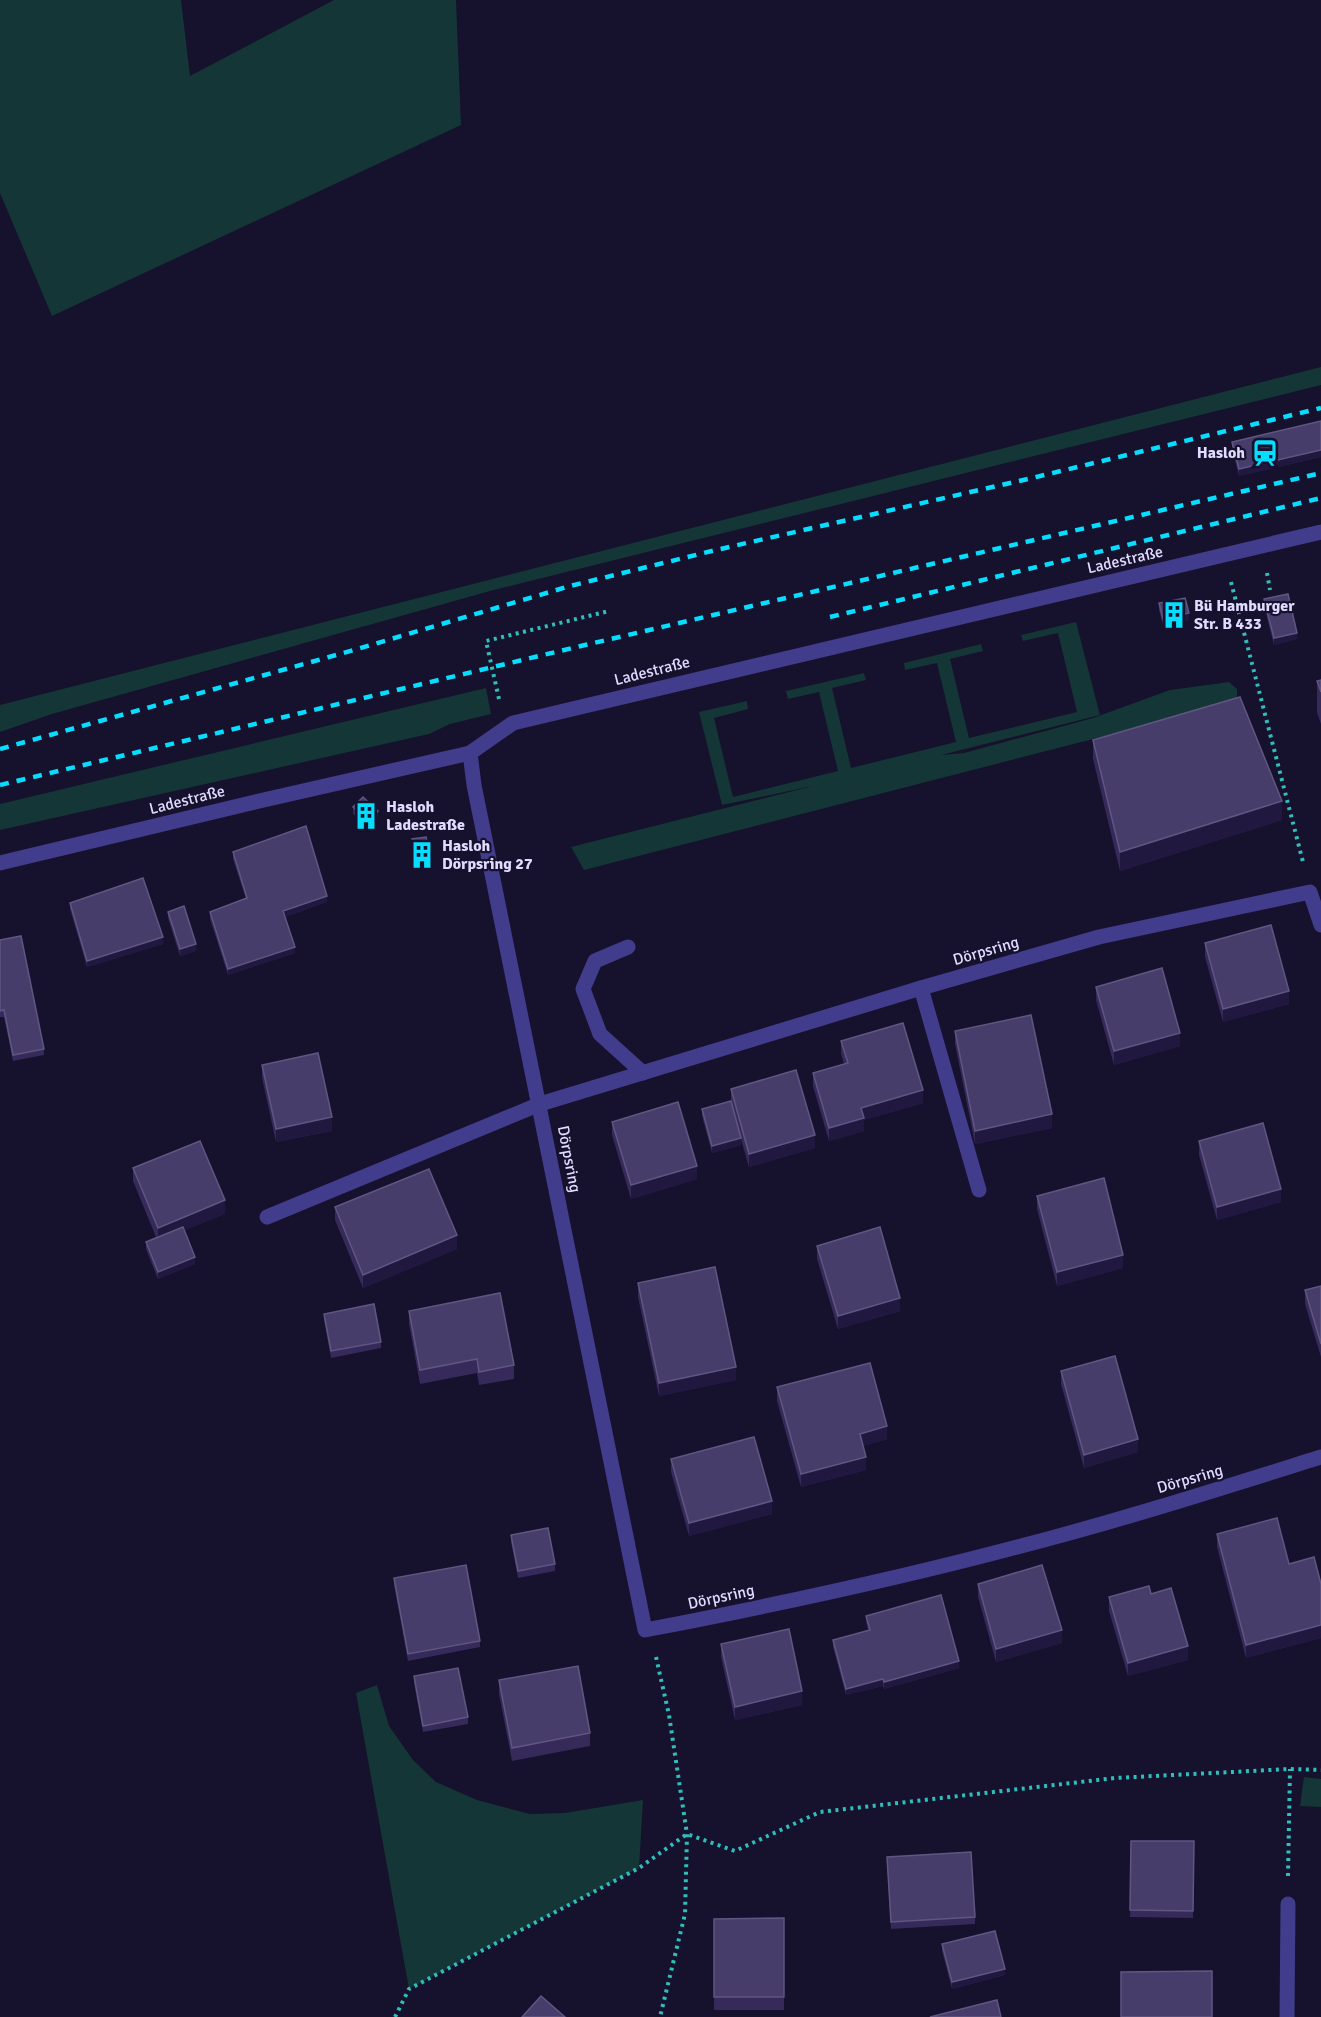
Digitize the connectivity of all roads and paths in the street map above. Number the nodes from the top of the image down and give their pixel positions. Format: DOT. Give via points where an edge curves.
graph roads {
  1 [pos="1321,532"];
  2 [pos="1225,555"];
  3 [pos="609,611"];
  4 [pos="506,700"];
  5 [pos="470,753"];
  6 [pos="0,863"];
  7 [pos="1310,892"];
  8 [pos="1321,925"];
  9 [pos="628,947"];
  10 [pos="921,988"];
  11 [pos="643,1073"];
  12 [pos="540,1104"];
  13 [pos="979,1190"];
  14 [pos="267,1216"];
  15 [pos="1321,1457"];
  16 [pos="652,1629"];
  17 [pos="1290,1769"];
  18 [pos="1321,1770"];
  19 [pos="687,1834"];
  20 [pos="1288,1904"];
  21 [pos="395,2017"];
  22 [pos="660,2017"];
  23 [pos="1287,2017"];
  1 -- 2 [label="street, Ladestraße"];
  2 -- 5 [label="street, Ladestraße" via="513,723"];
  2 -- 7 [label="path"];
  3 -- 4 [label="path" via="486,641 500,701"];
  5 -- 6 [label="street, Ladestraße"];
  5 -- 12 [label="street, Dörpsring"];
  7 -- 8 [label="street"];
  7 -- 10 [label="street, Dörpsring" via="1099,937"];
  9 -- 11 [label="street" via="595,960 583,989 600,1034"];
  10 -- 11 [label="street, Dörpsring"];
  10 -- 13 [label="street"];
  11 -- 12 [label="street, Dörpsring"];
  12 -- 14 [label="street"];
  12 -- 16 [label="street, Dörpsring" via="645,1630"];
  15 -- 16 [label="street, Dörpsring" via="1022,1546 864,1585"];
  16 -- 19 [label="path"];
  17 -- 18 [label="path"];
  17 -- 19 [label="path" via="1115,1778 820,1812 735,1851"];
  17 -- 20 [label="path"];
  19 -- 21 [label="path" via="639,1868 409,1989"];
  19 -- 22 [label="path" via="685,1914"];
  20 -- 23 [label="street"];
}
